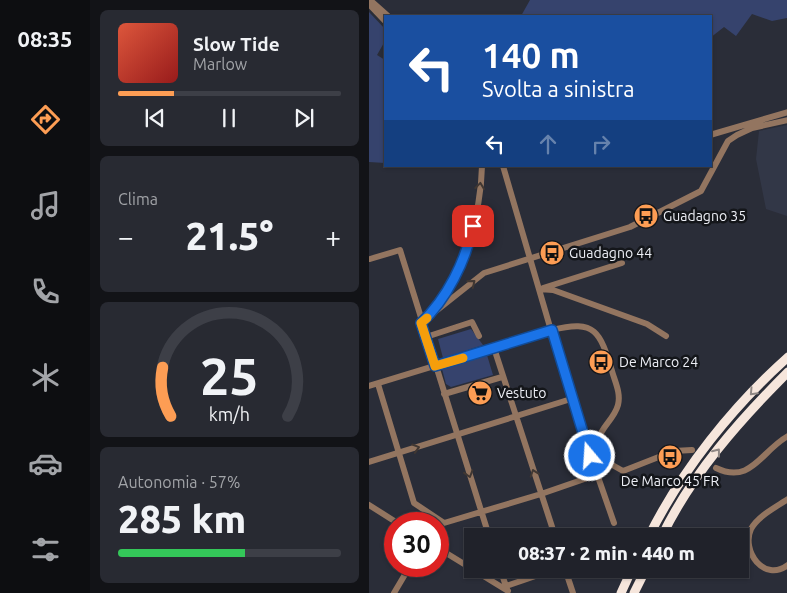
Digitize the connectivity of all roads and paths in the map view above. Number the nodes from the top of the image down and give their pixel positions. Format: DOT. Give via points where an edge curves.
graph roads {
  1 [pos="370,0"];
  2 [pos="369,4"];
  3 [pos="387,15"];
  4 [pos="384,20"];
  5 [pos="787,112"];
  6 [pos="787,120"];
  7 [pos="712,134"];
  8 [pos="481,167"];
  9 [pos="503,167"];
  10 [pos="529,257"];
  11 [pos="370,260"];
  12 [pos="622,263"];
  13 [pos="539,289"];
  14 [pos="433,312"];
  15 [pos="421,323"];
  16 [pos="552,330"];
  17 [pos="479,336"];
  18 [pos="666,336"];
  19 [pos="425,337"];
  20 [pos="494,348"];
  21 [pos="787,357"];
  22 [pos="435,366"];
  23 [pos="787,372"];
  24 [pos="502,377"];
  25 [pos="377,384"];
  26 [pos="369,386"];
  27 [pos="444,394"];
  28 [pos="571,399"];
  29 [pos="515,417"];
  30 [pos="457,436"];
  31 [pos="787,436"];
  32 [pos="692,450"];
  33 [pos="399,453"];
  34 [pos="369,462"];
  35 [pos="716,468"];
  36 [pos="596,475"];
  37 [pos="541,494"];
  38 [pos="787,499"];
  39 [pos="369,505"];
  40 [pos="481,512"];
  41 [pos="384,514"];
  42 [pos="614,523"];
  43 [pos="486,528"];
  44 [pos="552,528"];
  45 [pos="654,528"];
  46 [pos="667,528"];
  47 [pos="449,555"];
  48 [pos="787,565"];
  49 [pos="403,577"];
  50 [pos="503,578"];
  51 [pos="535,578"];
  52 [pos="568,578"];
  53 [pos="628,578"];
  54 [pos="642,578"];
  55 [pos="508,590"];
  56 [pos="394,593"];
  57 [pos="573,593"];
  58 [pos="621,593"];
  59 [pos="634,593"];
  1 -- 3 [label="street"];
  2 -- 4 [label="street"];
  5 -- 7 [label="street"];
  6 -- 10 [label="street" via="752,128 728,142 701,191 630,227"];
  14 -- 8 [label="street, one-way" via="451,284 470,239 477,212"];
  9 -- 10 [label="street"];
  10 -- 13 [label="street"];
  14 -- 10 [label="street, one-way" via="484,273"];
  11 -- 15 [label="street" via="399,250"];
  12 -- 13 [label="street"];
  13 -- 16 [label="street"];
  13 -- 18 [label="street" via="553,290 638,321"];
  14 -- 15 [label="street"];
  15 -- 19 [label="street"];
  16 -- 20 [label="street"];
  16 -- 28 [label="street"];
  16 -- 32 [label="street" via="584,326 603,343 619,393 615,411 599,433 598,439 607,462 623,471 674,451"];
  17 -- 19 [label="street" via="472,322"];
  19 -- 22 [label="street"];
  20 -- 22 [label="street"];
  20 -- 24 [label="street"];
  21 -- 45 [label="highway, one-way, bridge" via="708,445"];
  22 -- 25 [label="street"];
  22 -- 27 [label="street"];
  46 -- 23 [label="highway, one-way, bridge" via="714,455"];
  24 -- 27 [label="street"];
  24 -- 29 [label="street"];
  25 -- 26 [label="street"];
  25 -- 33 [label="street"];
  27 -- 30 [label="street"];
  28 -- 29 [label="street"];
  28 -- 36 [label="street"];
  29 -- 30 [label="street"];
  37 -- 29 [label="street, one-way"];
  33 -- 30 [label="street, one-way"];
  30 -- 40 [label="street, one-way"];
  31 -- 35 [label="street" via="743,472 727,473"];
  33 -- 34 [label="street"];
  33 -- 40 [label="street" via="414,503 444,523"];
  36 -- 37 [label="street"];
  36 -- 42 [label="street"];
  37 -- 40 [label="street"];
  37 -- 44 [label="street"];
  38 -- 48 [label="street" via="755,523 749,542 753,558 765,569 775,571"];
  39 -- 41 [label="street"];
  40 -- 43 [label="street"];
  47 -- 55 [label="street"];
  49 -- 56 [label="street"];
  50 -- 55 [label="street"];
  51 -- 55 [label="street"];
  52 -- 57 [label="street"];
  53 -- 58 [label="highway"];
  54 -- 59 [label="highway"];
}
